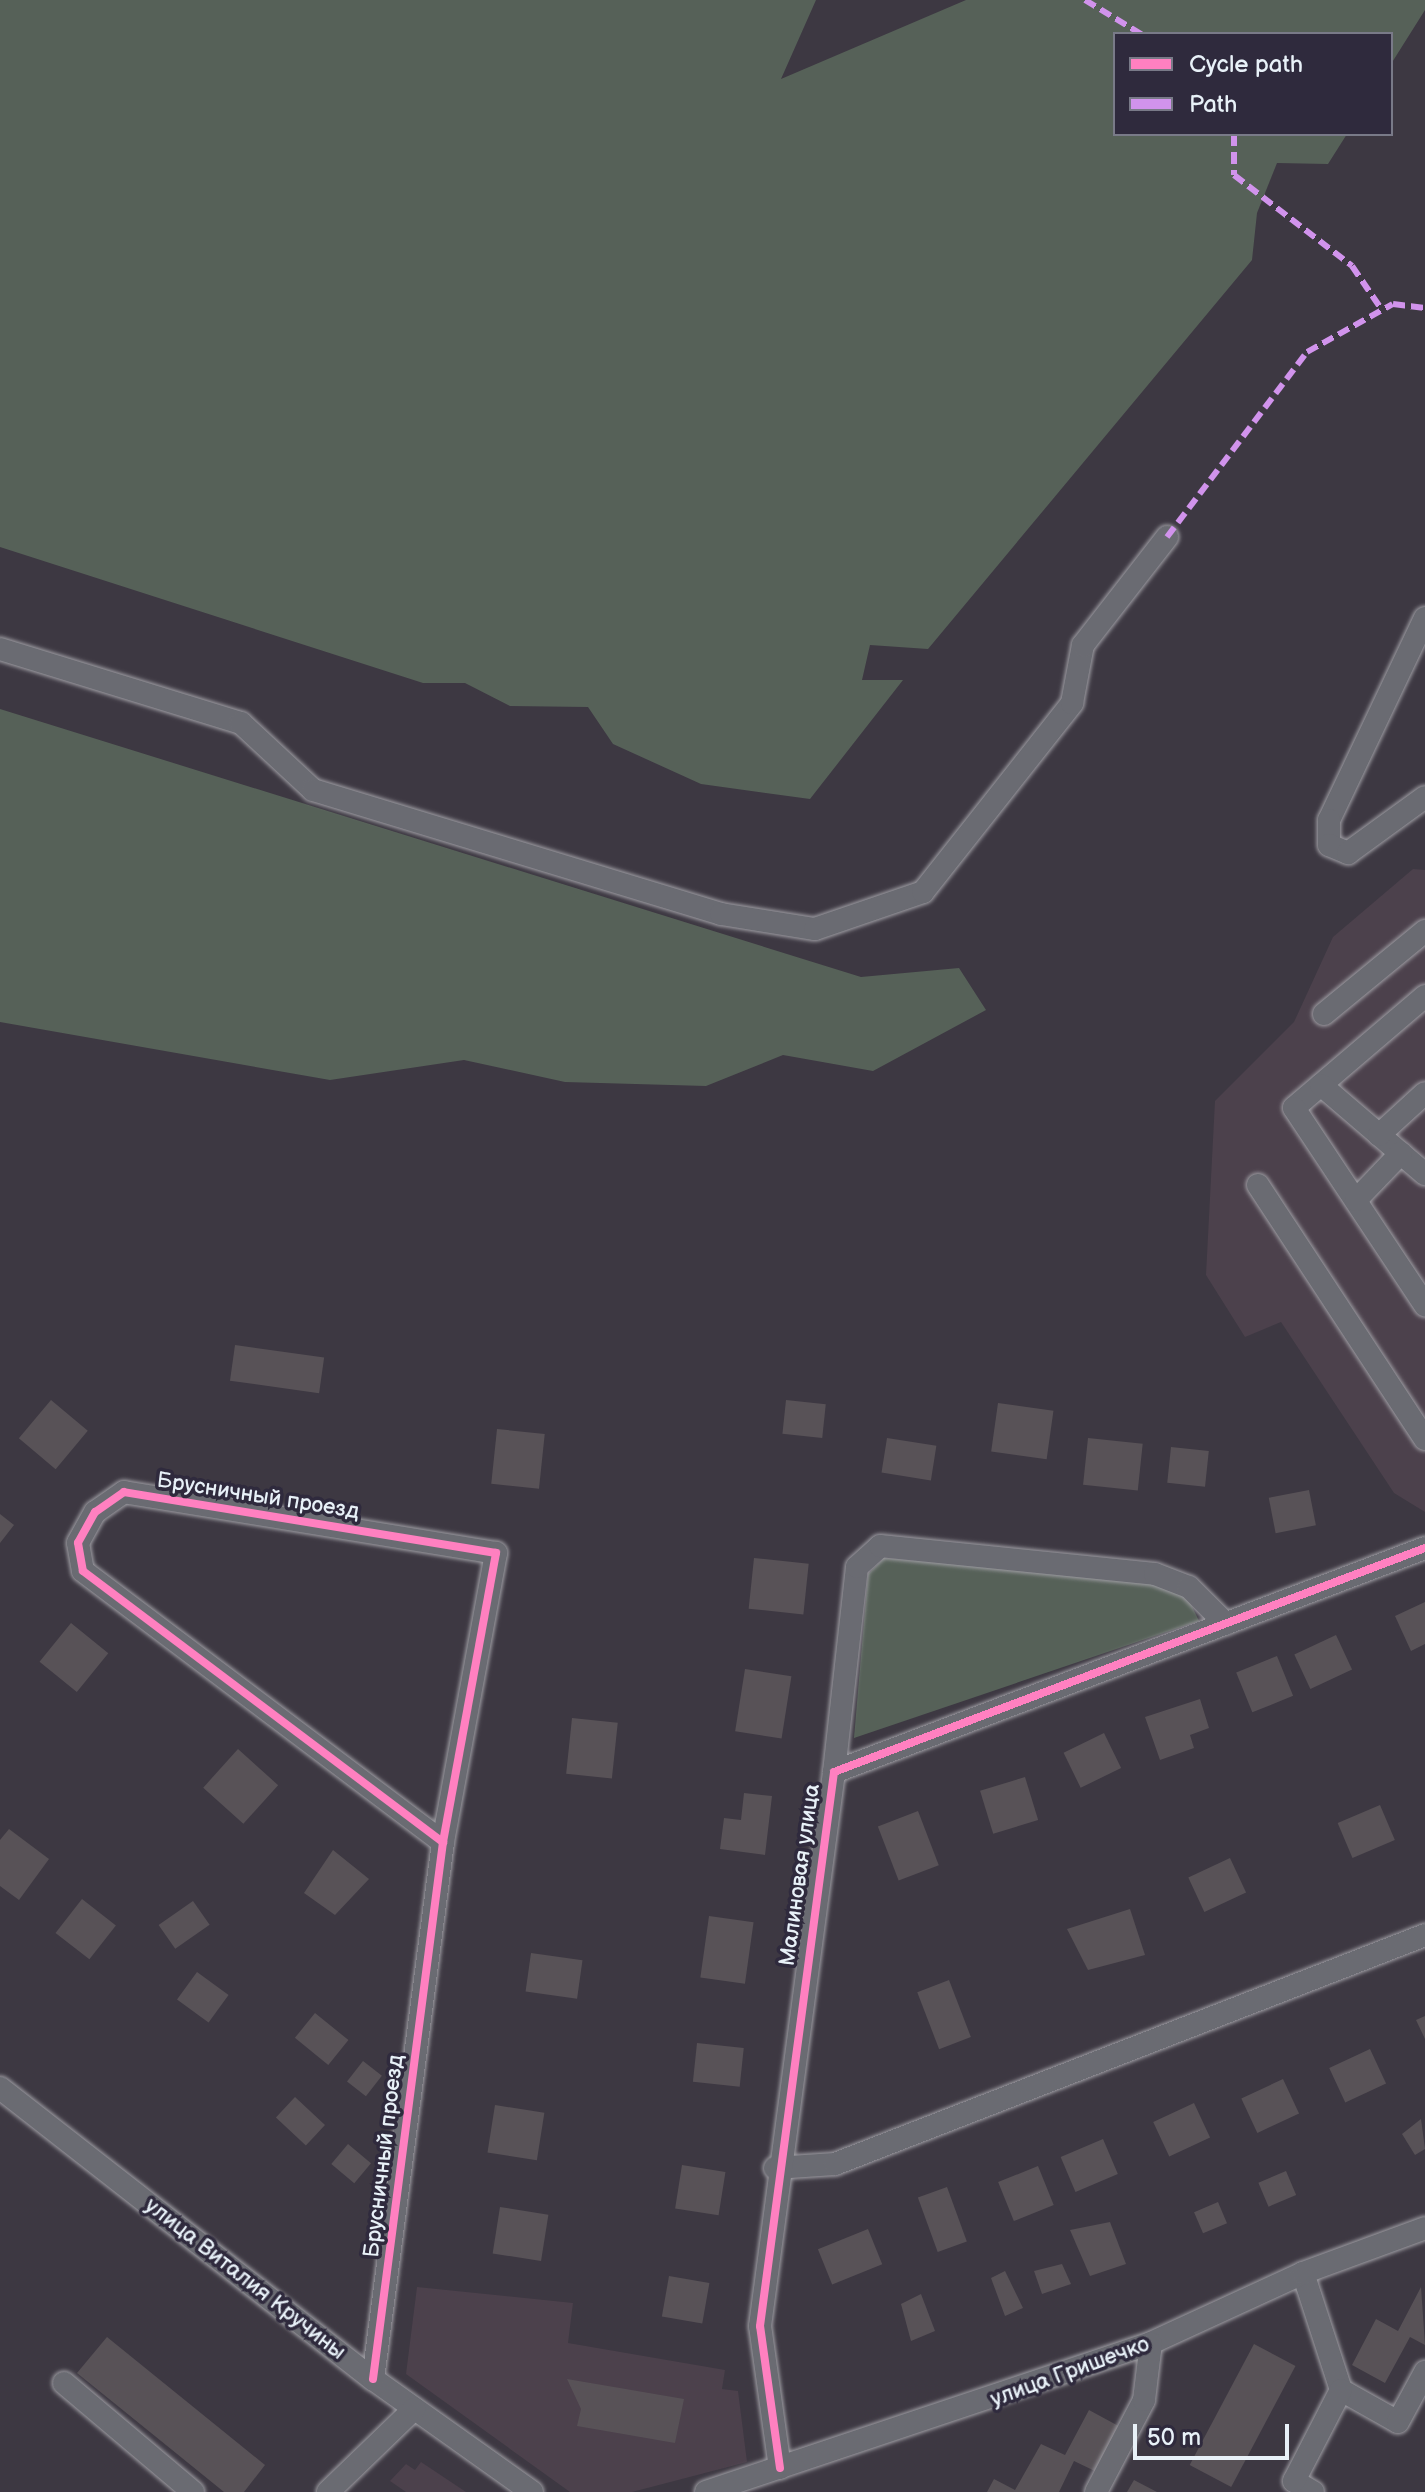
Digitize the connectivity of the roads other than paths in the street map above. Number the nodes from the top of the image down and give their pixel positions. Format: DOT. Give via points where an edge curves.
graph roads {
  1 [pos="1167,537"];
  2 [pos="1425,618"];
  3 [pos="0,649"];
  4 [pos="1425,797"];
  5 [pos="1425,931"];
  6 [pos="1425,996"];
  7 [pos="1324,1014"];
  8 [pos="1321,1085"];
  9 [pos="1425,1093"];
  10 [pos="1379,1135"];
  11 [pos="1401,1153"];
  12 [pos="1425,1174"];
  13 [pos="1258,1185"];
  14 [pos="1356,1200"];
  15 [pos="1418,1277"];
  16 [pos="1425,1305"];
  17 [pos="1425,1439"];
  18 [pos="1425,1548"];
  19 [pos="1226,1624"];
  20 [pos="834,1772"];
  21 [pos="443,1842"];
  22 [pos="1425,1935"];
  23 [pos="0,2088"];
  24 [pos="775,2168"];
  25 [pos="1425,2228"];
  26 [pos="1303,2273"];
  27 [pos="1151,2343"];
  28 [pos="1425,2372"];
  29 [pos="373,2379"];
  30 [pos="64,2383"];
  31 [pos="1341,2390"];
  32 [pos="414,2409"];
  33 [pos="780,2468"];
  34 [pos="344,2486"];
  35 [pos="193,2492"];
  36 [pos="532,2492"];
  37 [pos="706,2492"];
  38 [pos="1096,2492"];
  39 [pos="1313,2492"];
  1 -- 3 [label="street" via="1083,645 1072,703 923,892 815,929 721,914 313,790 241,723"];
  2 -- 4 [label="street" via="1329,820 1329,845 1348,853"];
  5 -- 7 [label="street"];
  6 -- 8 [label="street"];
  8 -- 10 [label="street"];
  8 -- 14 [label="street" via="1294,1108"];
  9 -- 10 [label="street"];
  10 -- 11 [label="street"];
  11 -- 12 [label="street"];
  11 -- 14 [label="street"];
  13 -- 17 [label="street"];
  14 -- 15 [label="street"];
  15 -- 16 [label="street"];
  18 -- 19 [label="street, Малиновая улица"];
  19 -- 20 [label="street, Малиновая улица"];
  19 -- 20 [label="street" via="1189,1587 1155,1574 880,1546 857,1567"];
  20 -- 24 [label="street, Малиновая улица"];
  21 -- 21 [label="street, Брусничный проезд" via="496,1553 124,1492 95,1512 78,1543 83,1571"];
  21 -- 29 [label="street, Брусничный проезд"];
  22 -- 24 [label="street" via="835,2164"];
  23 -- 29 [label="street, улица Виталия Кручины"];
  24 -- 33 [label="street, Малиновая улица" via="760,2326"];
  25 -- 26 [label="street, улица Гришечко"];
  26 -- 27 [label="street, улица Гришечко"];
  26 -- 31 [label="street"];
  27 -- 33 [label="street, улица Гришечко"];
  27 -- 38 [label="street" via="1144,2400"];
  28 -- 31 [label="street" via="1398,2422"];
  29 -- 32 [label="street, улица Виталия Кручины"];
  30 -- 35 [label="street"];
  31 -- 39 [label="street" via="1294,2481"];
  32 -- 34 [label="street"];
  32 -- 36 [label="street, улица Виталия Кручины"];
  33 -- 37 [label="street, улица Гришечко"];
}
